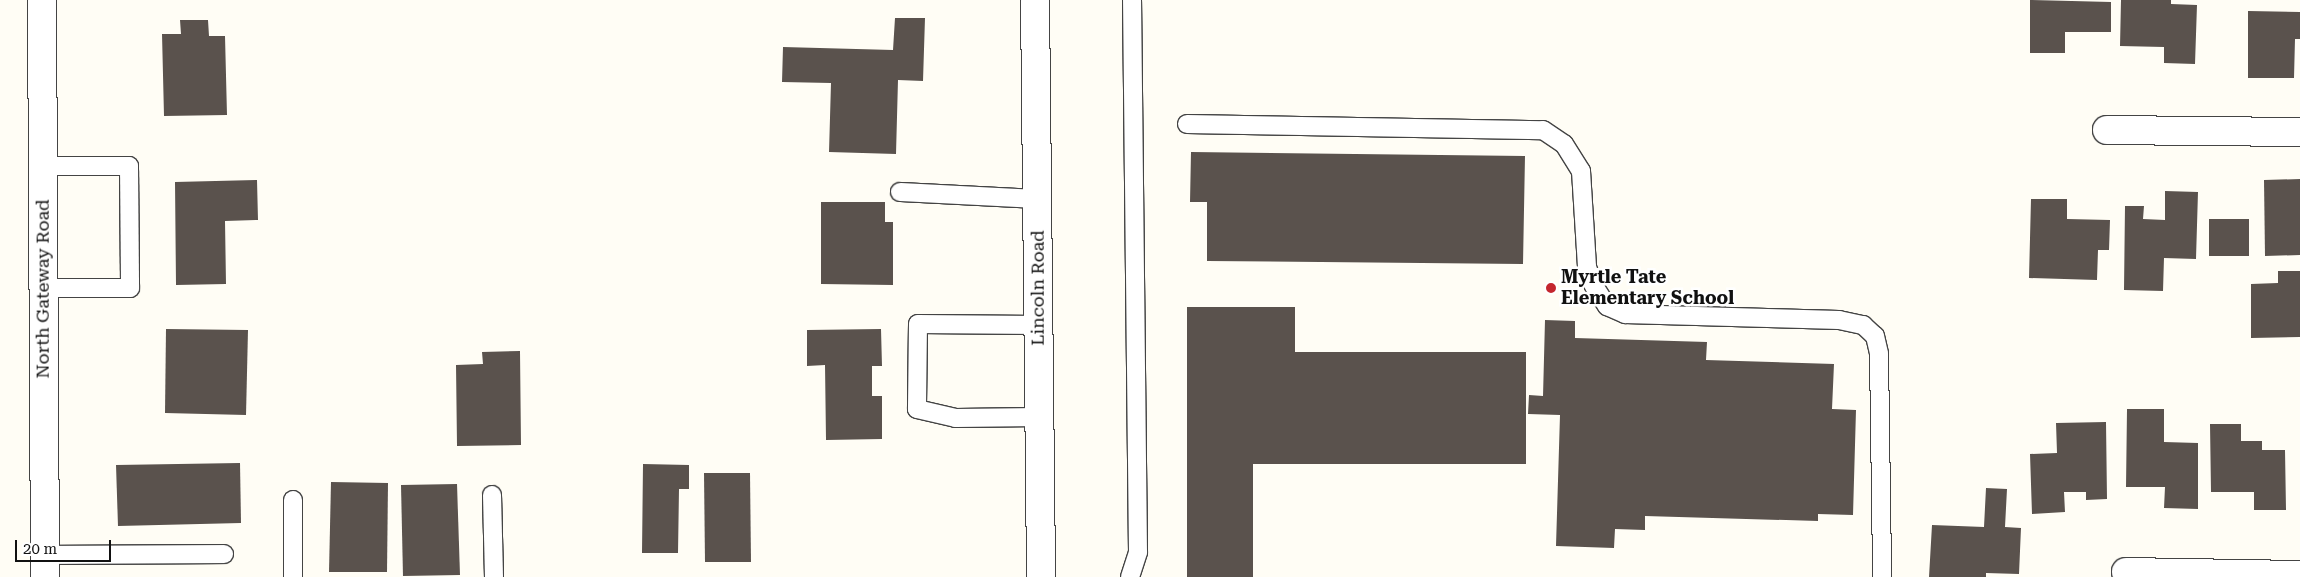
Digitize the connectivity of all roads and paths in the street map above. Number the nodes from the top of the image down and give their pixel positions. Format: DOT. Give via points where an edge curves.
graph roads {
  1 [pos="42,0"];
  2 [pos="1035,0"];
  3 [pos="1132,0"];
  4 [pos="1186,124"];
  5 [pos="2107,130"];
  6 [pos="2300,132"];
  7 [pos="43,166"];
  8 [pos="900,192"];
  9 [pos="1038,199"];
  10 [pos="43,288"];
  11 [pos="1039,324"];
  12 [pos="1039,418"];
  13 [pos="492,495"];
  14 [pos="293,500"];
  15 [pos="224,554"];
  16 [pos="45,566"];
  17 [pos="2126,572"];
  18 [pos="2300,575"];
  19 [pos="293,577"];
  20 [pos="494,577"];
  21 [pos="1041,577"];
  22 [pos="1130,577"];
  23 [pos="1882,577"];
  1 -- 7 [label="street, North Gateway Road"];
  2 -- 9 [label="street, Lincoln Road"];
  3 -- 22 [label="lane" via="1138,552"];
  4 -- 23 [label="lane" via="1543,130 1564,144 1581,171 1587,266 1594,286 1607,306 1625,314 1839,320 1863,325 1875,336 1879,354"];
  5 -- 6 [label="street"];
  7 -- 10 [label="street, North Gateway Road"];
  7 -- 10 [label="lane" via="129,166 130,288"];
  8 -- 9 [label="lane"];
  9 -- 11 [label="street, Lincoln Road"];
  10 -- 16 [label="street, North Gateway Road"];
  11 -- 12 [label="street, Lincoln Road"];
  11 -- 12 [label="lane" via="918,324 917,409 956,418"];
  12 -- 21 [label="street, Lincoln Road"];
  13 -- 20 [label="lane"];
  14 -- 19 [label="lane"];
  15 -- 16 [label="lane"];
  17 -- 18 [label="street"];
}
